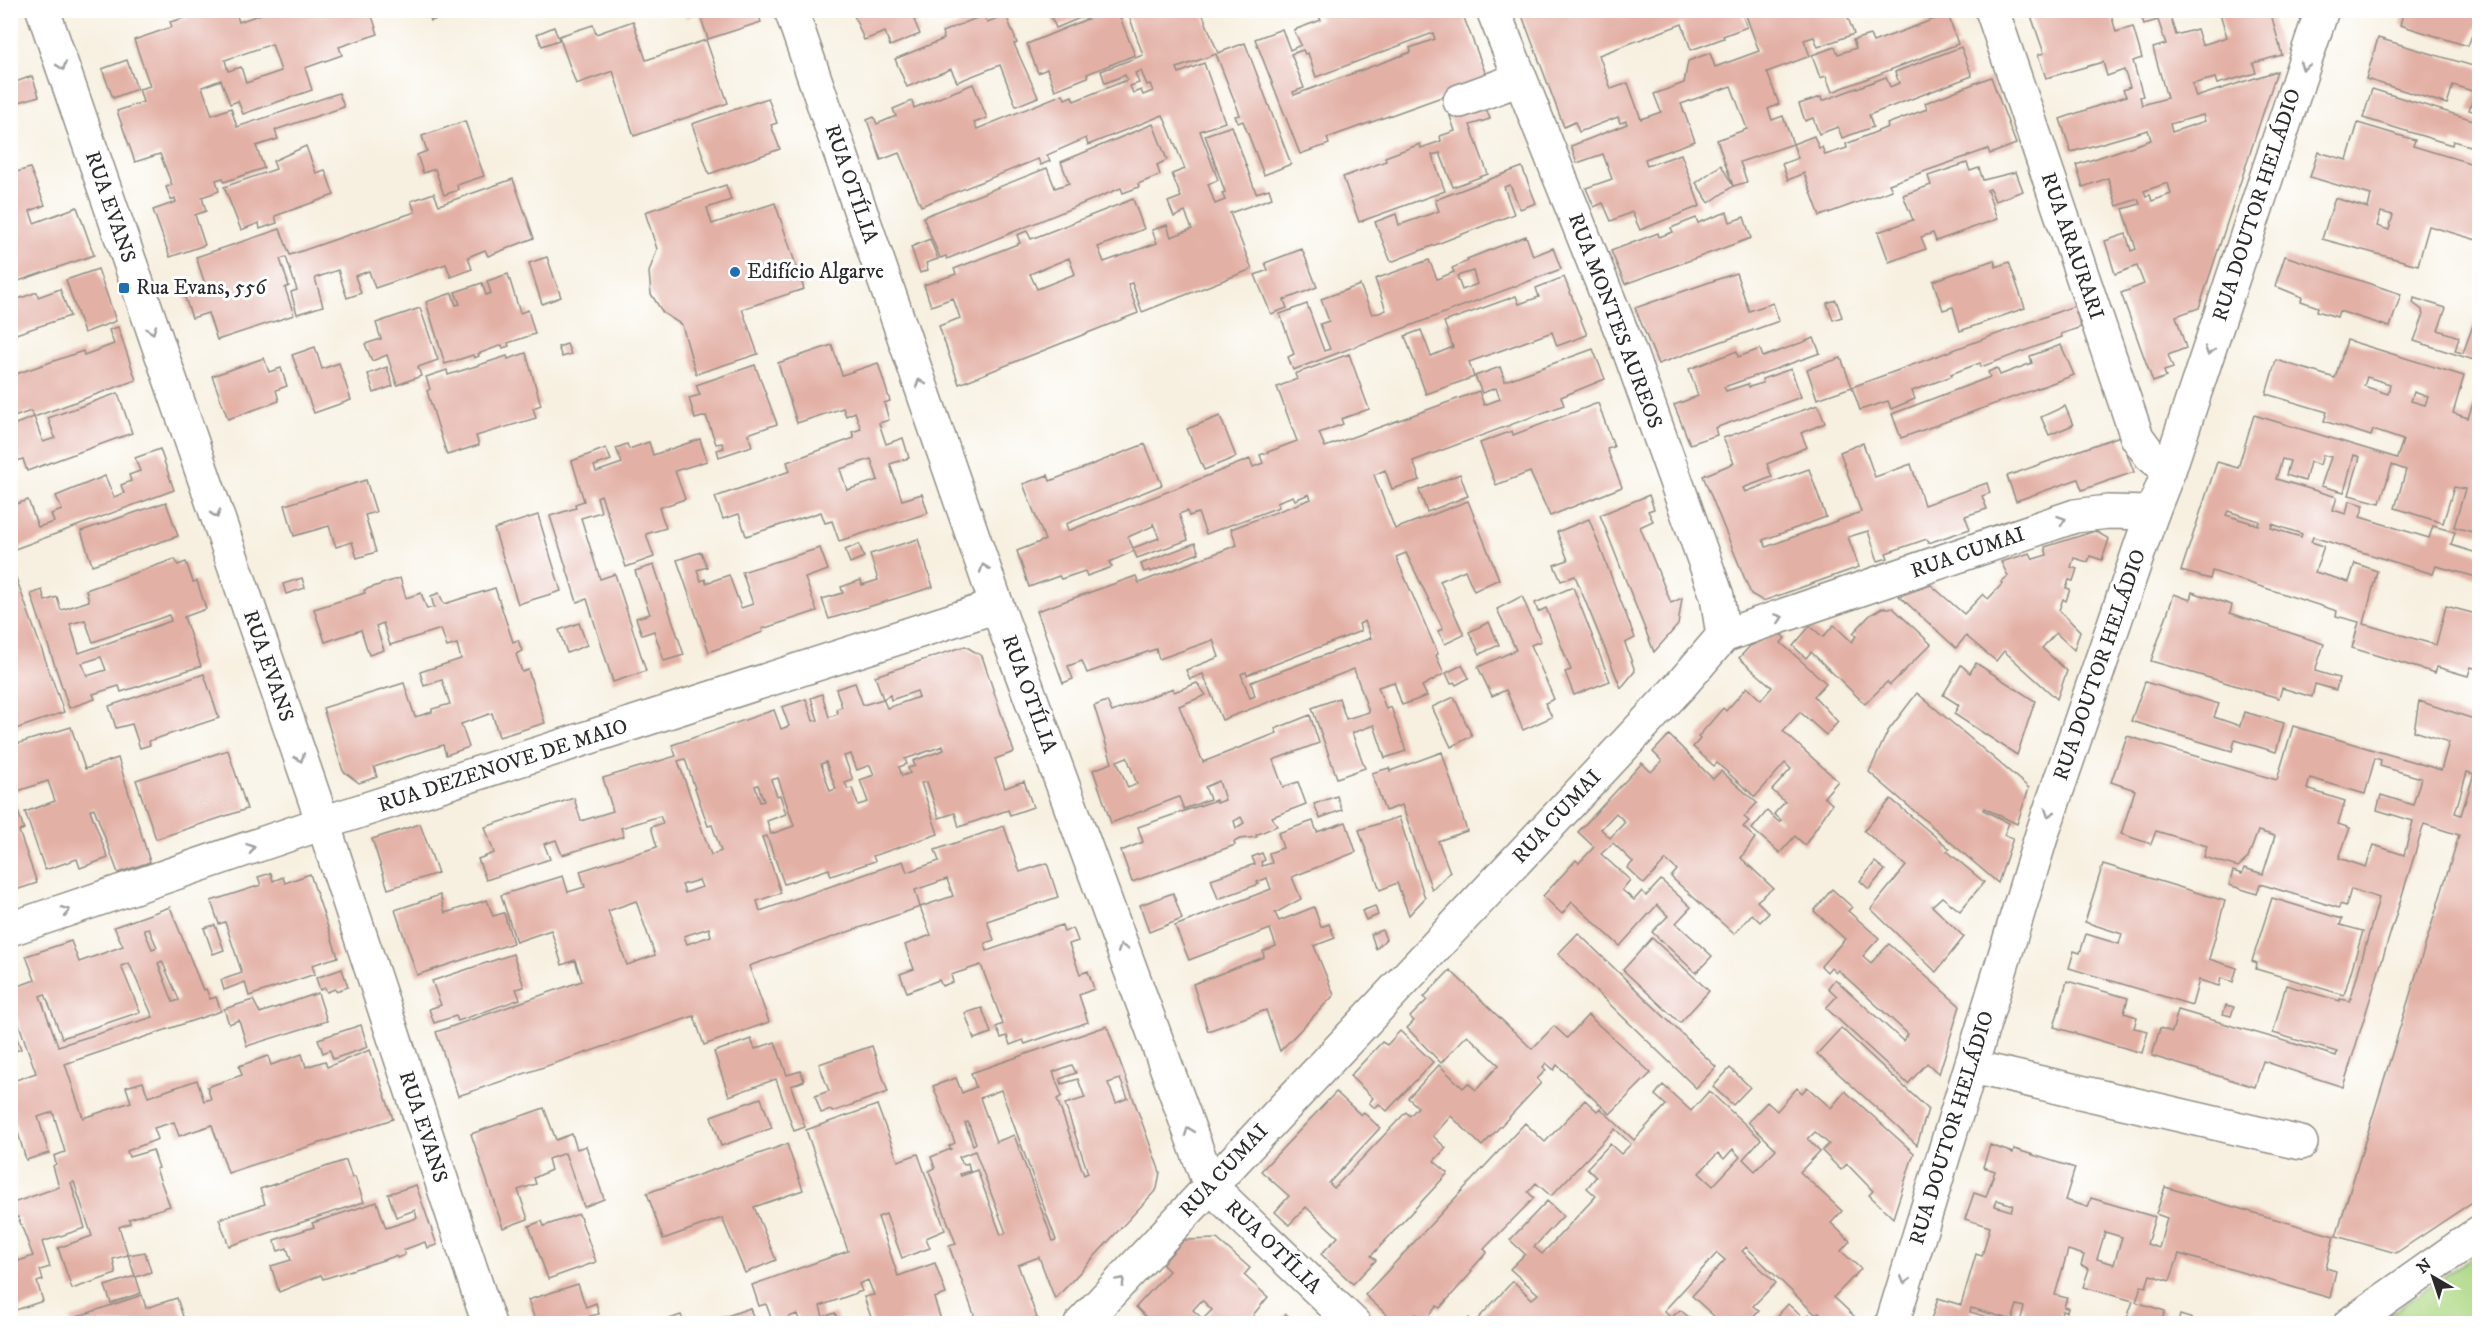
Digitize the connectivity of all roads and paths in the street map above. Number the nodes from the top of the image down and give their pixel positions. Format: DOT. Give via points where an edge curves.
graph roads {
  1 [pos="43,10"];
  2 [pos="791,10"];
  3 [pos="1493,10"];
  4 [pos="1992,10"];
  5 [pos="2322,10"];
  6 [pos="1521,79"];
  7 [pos="1460,101"];
  8 [pos="2169,470"];
  9 [pos="2152,513"];
  10 [pos="997,606"];
  11 [pos="1723,636"];
  12 [pos="323,823"];
  13 [pos="10,929"];
  14 [pos="1972,1067"];
  15 [pos="2301,1143"];
  16 [pos="1210,1186"];
  17 [pos="2480,1232"];
  18 [pos="489,1323"];
  19 [pos="1081,1323"];
  20 [pos="1354,1323"];
  21 [pos="1892,1323"];
  22 [pos="2350,1323"];
  1 -- 12 [label="street, RUA EVANS, one-way"];
  10 -- 2 [label="street, RUA OTÍLIA, one-way"];
  3 -- 6 [label="street, RUA MONTES AUREOS"];
  4 -- 8 [label="street, RUA ARAURARI" via="2137,437 2150,455"];
  5 -- 8 [label="street, RUA DOUTOR HELÁDIO, one-way"];
  6 -- 7 [label="street"];
  6 -- 11 [label="street, RUA MONTES AUREOS" via="1630,353 1717,596"];
  8 -- 9 [label="street, RUA DOUTOR HELÁDIO"];
  11 -- 9 [label="street, RUA CUMAI, one-way" via="2075,516"];
  9 -- 14 [label="street, RUA DOUTOR HELÁDIO, one-way" via="2042,834"];
  10 -- 12 [label="street, RUA DEZENOVE DE MAIO"];
  16 -- 10 [label="street, RUA OTÍLIA, one-way"];
  11 -- 16 [label="street, RUA CUMAI"];
  13 -- 12 [label="street, RUA DEZENOVE DE MAIO, one-way"];
  12 -- 18 [label="street, RUA EVANS"];
  14 -- 15 [label="street"];
  14 -- 21 [label="street, RUA DOUTOR HELÁDIO, one-way"];
  19 -- 16 [label="street, RUA CUMAI, one-way"];
  16 -- 20 [label="street, RUA OTÍLIA"];
  17 -- 22 [label="street"];
}
